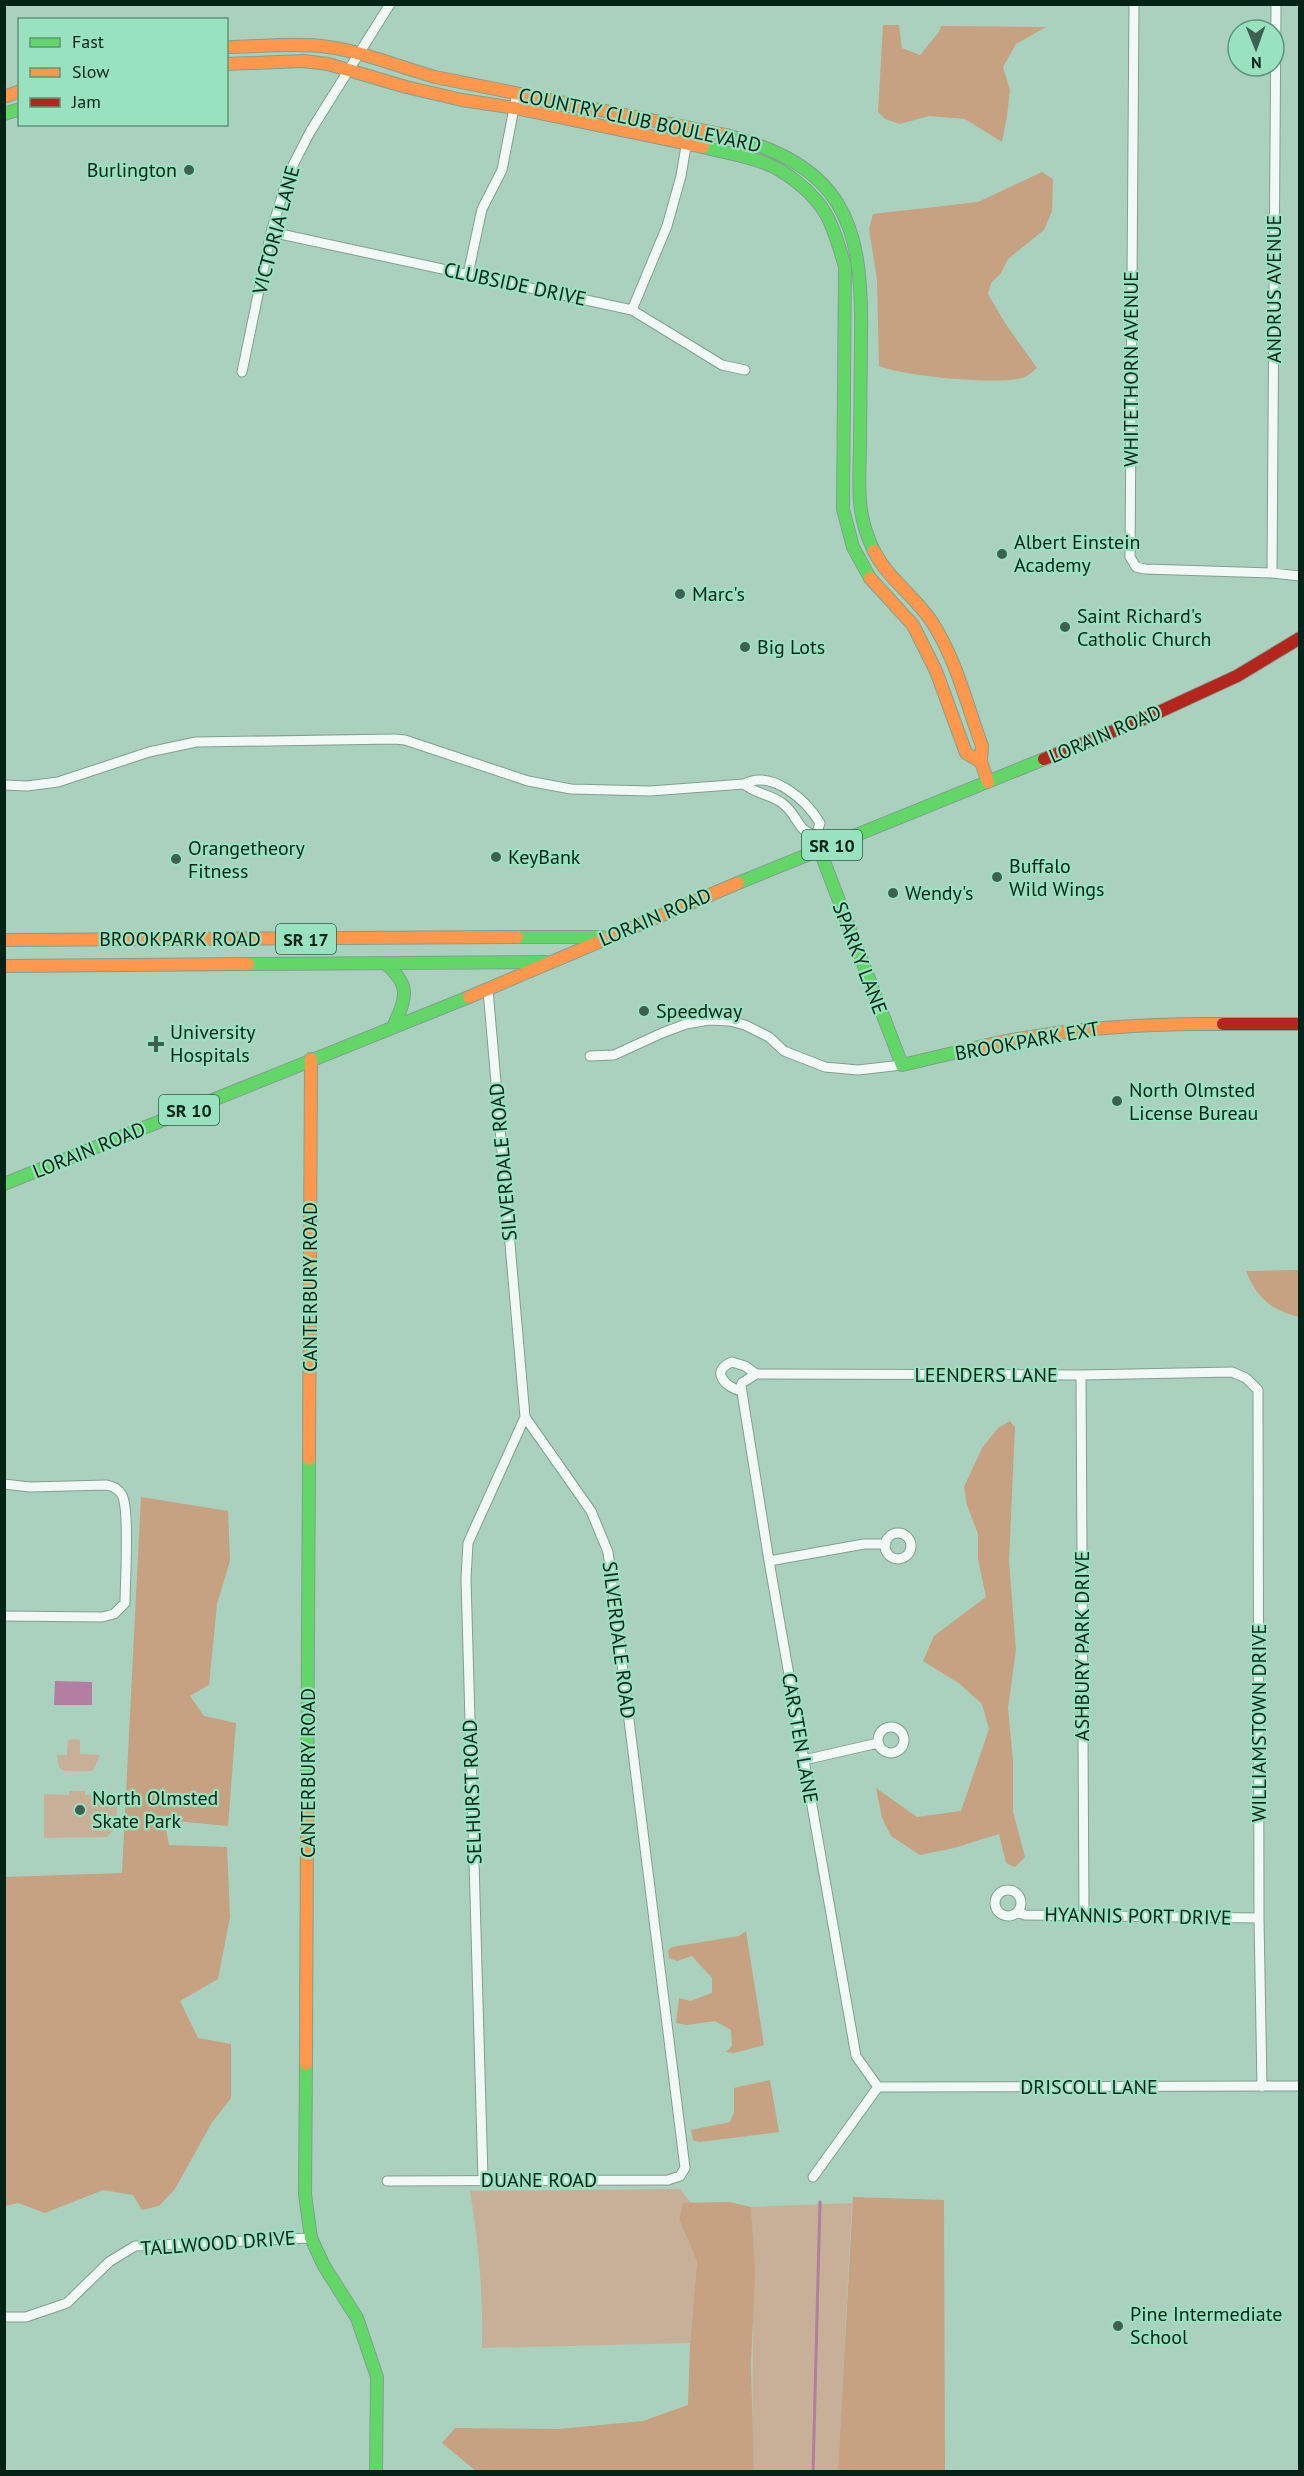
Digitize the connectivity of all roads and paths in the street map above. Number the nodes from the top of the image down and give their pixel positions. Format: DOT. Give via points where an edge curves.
graph roads {
  1 [pos="390,4"];
  2 [pos="1134,4"];
  3 [pos="1276,4"];
  4 [pos="228,47"];
  5 [pos="361,53"];
  6 [pos="228,64"];
  7 [pos="348,70"];
  8 [pos="517,93"];
  9 [pos="514,108"];
  10 [pos="689,128"];
  11 [pos="686,143"];
  12 [pos="271,232"];
  13 [pos="468,274"];
  14 [pos="632,310"];
  15 [pos="745,370"];
  16 [pos="242,372"];
  17 [pos="1272,573"];
  18 [pos="1299,576"];
  19 [pos="1299,638"];
  20 [pos="981,762"];
  21 [pos="988,782"];
  22 [pos="744,784"];
  23 [pos="4,785"];
  24 [pos="816,836"];
  25 [pos="820,851"];
  26 [pos="607,937"];
  27 [pos="4,940"];
  28 [pos="551,962"];
  29 [pos="385,963"];
  30 [pos="4,966"];
  31 [pos="488,990"];
  32 [pos="1299,1024"];
  33 [pos="393,1027"];
  34 [pos="590,1056"];
  35 [pos="311,1059"];
  36 [pos="902,1065"];
  37 [pos="4,1184"];
  38 [pos="1232,1372"];
  39 [pos="756,1374"];
  40 [pos="1081,1375"];
  41 [pos="742,1387"];
  42 [pos="525,1417"];
  43 [pos="4,1484"];
  44 [pos="886,1544"];
  45 [pos="769,1561"];
  46 [pos="4,1616"];
  47 [pos="878,1743"];
  48 [pos="804,1760"];
  49 [pos="1017,1912"];
  50 [pos="1084,1917"];
  51 [pos="1258,1918"];
  52 [pos="1299,2086"];
  53 [pos="878,2087"];
  54 [pos="1262,2087"];
  55 [pos="685,2168"];
  56 [pos="813,2177"];
  57 [pos="483,2179"];
  58 [pos="387,2181"];
  59 [pos="311,2238"];
  60 [pos="4,2317"];
  61 [pos="376,2472"];
  1 -- 5 [label="street, VICTORIA LANE"];
  2 -- 17 [label="street, WHITETHORN AVENUE" via="1130,557 1136,567 1145,569"];
  3 -- 17 [label="street, ANDRUS AVENUE"];
  4 -- 5 [label="street, COUNTRY CLUB BOULEVARD" via="325,46"];
  5 -- 7 [label="street, VICTORIA LANE"];
  5 -- 8 [label="street, COUNTRY CLUB BOULEVARD" via="435,77"];
  6 -- 7 [label="street, COUNTRY CLUB BOULEVARD" via="303,61"];
  7 -- 9 [label="street, COUNTRY CLUB BOULEVARD" via="415,89"];
  7 -- 12 [label="street, VICTORIA LANE" via="292,164"];
  8 -- 9 [label="street"];
  8 -- 10 [label="street, COUNTRY CLUB BOULEVARD"];
  9 -- 11 [label="street, COUNTRY CLUB BOULEVARD"];
  9 -- 13 [label="street" via="502,170 482,210"];
  10 -- 11 [label="street"];
  10 -- 20 [label="street, COUNTRY CLUB BOULEVARD" via="793,159 822,183 850,225 861,262 862,287 859,508 868,539 883,567 920,607 939,636 982,746"];
  11 -- 14 [label="street" via="667,226"];
  11 -- 20 [label="street, COUNTRY CLUB BOULEVARD" via="763,162 799,184 825,212 844,267 845,525 857,557 873,581 918,632 966,753"];
  12 -- 13 [label="street, CLUBSIDE DRIVE"];
  12 -- 16 [label="street, VICTORIA LANE"];
  13 -- 14 [label="street, CLUBSIDE DRIVE"];
  14 -- 15 [label="street, CLUBSIDE DRIVE" via="722,365"];
  17 -- 18 [label="street, WHITETHORN AVENUE"];
  19 -- 21 [label="street, LORAIN ROAD / SR 10" via="1236,676 1146,718"];
  20 -- 21 [label="street, COUNTRY CLUB BOULEVARD"];
  21 -- 25 [label="street, LORAIN ROAD / SR 10"];
  22 -- 23 [label="street" via="630,791 571,789 528,781 405,740 363,740 186,744 58,782"];
  22 -- 24 [label="street" via="782,803 803,829"];
  22 -- 24 [label="street" via="752,780 769,782 797,795 820,823"];
  24 -- 25 [label="street"];
  25 -- 26 [label="street, LORAIN ROAD / SR 10"];
  25 -- 36 [label="street, SPARKY LANE"];
  26 -- 27 [label="street, BROOKPARK ROAD / SR 17"];
  26 -- 28 [label="street, LORAIN ROAD / SR 10"];
  28 -- 29 [label="street, BROOKPARK ROAD / SR 17"];
  28 -- 31 [label="street, LORAIN ROAD / SR 10"];
  29 -- 30 [label="street, BROOKPARK ROAD / SR 17"];
  29 -- 33 [label="street" via="406,985"];
  31 -- 33 [label="street, LORAIN ROAD / SR 10"];
  31 -- 42 [label="street, SILVERDALE ROAD"];
  32 -- 36 [label="street, BROOKPARK EXT" via="1087,1028"];
  33 -- 35 [label="street, LORAIN ROAD / SR 10"];
  34 -- 36 [label="street, BROOKPARK EXT" via="614,1055 698,1022 730,1021 765,1035 784,1051 825,1066 858,1070"];
  35 -- 37 [label="street, LORAIN ROAD / SR 10"];
  35 -- 59 [label="street, CANTERBURY ROAD" via="305,2182"];
  38 -- 40 [label="street, LEENDERS LANE"];
  38 -- 51 [label="street, WILLIAMSTOWN DRIVE" via="1246,1378 1258,1390"];
  39 -- 40 [label="street, LEENDERS LANE"];
  39 -- 41 [label="street"];
  39 -- 41 [label="street" via="739,1363 732,1362 723,1368 721,1374 727,1387"];
  40 -- 50 [label="street, ASHBURY PARK DRIVE"];
  41 -- 45 [label="street, CARSTEN LANE"];
  42 -- 55 [label="street, SILVERDALE ROAD" via="591,1512 608,1552"];
  42 -- 57 [label="street, SELHURST ROAD" via="468,1543 466,1579"];
  43 -- 46 [label="street" via="116,1488 123,1496 125,1511 125,1603 114,1614 102,1617"];
  44 -- 45 [label="street" via="864,1544"];
  45 -- 48 [label="street, CARSTEN LANE"];
  47 -- 48 [label="street"];
  48 -- 53 [label="street, CARSTEN LANE" via="856,2056"];
  49 -- 50 [label="street, HYANNIS PORT DRIVE"];
  50 -- 51 [label="street, HYANNIS PORT DRIVE"];
  51 -- 54 [label="street, WILLIAMSTOWN DRIVE"];
  52 -- 54 [label="street, DRISCOLL LANE"];
  53 -- 54 [label="street, DRISCOLL LANE"];
  53 -- 56 [label="street"];
  55 -- 57 [label="street, DUANE ROAD" via="680,2176 668,2180"];
  57 -- 58 [label="street, DUANE ROAD"];
  59 -- 60 [label="street, TALLWOOD DRIVE" via="135,2246 110,2262 67,2303 26,2317"];
  59 -- 61 [label="street, CANTERBURY ROAD" via="357,2318 377,2377"];
}
